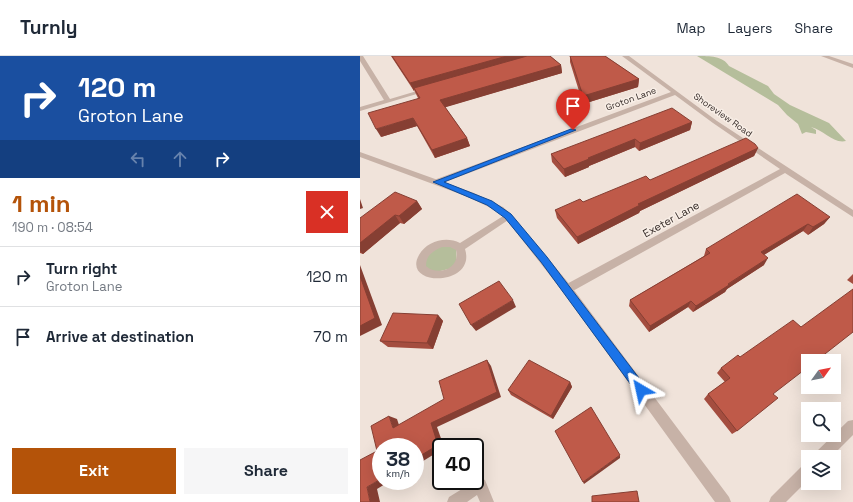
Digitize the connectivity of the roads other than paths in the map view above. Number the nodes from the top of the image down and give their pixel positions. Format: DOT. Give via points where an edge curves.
graph roads {
  1 [pos="360,56"];
  2 [pos="624,56"];
  3 [pos="824,56"];
  4 [pos="853,66"];
  5 [pos="433,88"];
  6 [pos="675,93"];
  7 [pos="388,101"];
  8 [pos="360,109"];
  9 [pos="360,154"];
  10 [pos="786,169"];
  11 [pos="437,182"];
  12 [pos="853,214"];
  13 [pos="508,216"];
  14 [pos="460,248"];
  15 [pos="567,289"];
  16 [pos="853,426"];
  17 [pos="828,450"];
  18 [pos="801,477"];
  19 [pos="454,502"];
  20 [pos="487,502"];
  21 [pos="724,502"];
  22 [pos="776,502"];
  1 -- 7 [label="street"];
  2 -- 6 [label="street, Shoreview Road"];
  3 -- 4 [label="street"];
  5 -- 7 [label="street"];
  6 -- 10 [label="street, Shoreview Road"];
  6 -- 11 [label="street, Groton Lane"];
  7 -- 8 [label="street"];
  9 -- 11 [label="street"];
  10 -- 12 [label="street, Shoreview Road"];
  10 -- 15 [label="street, Exeter Lane"];
  11 -- 13 [label="street" via="489,203"];
  13 -- 14 [label="street"];
  13 -- 15 [label="street"];
  15 -- 21 [label="street"];
  16 -- 17 [label="street"];
  18 -- 22 [label="street"];
  19 -- 20 [label="street" via="480,485"];
}
